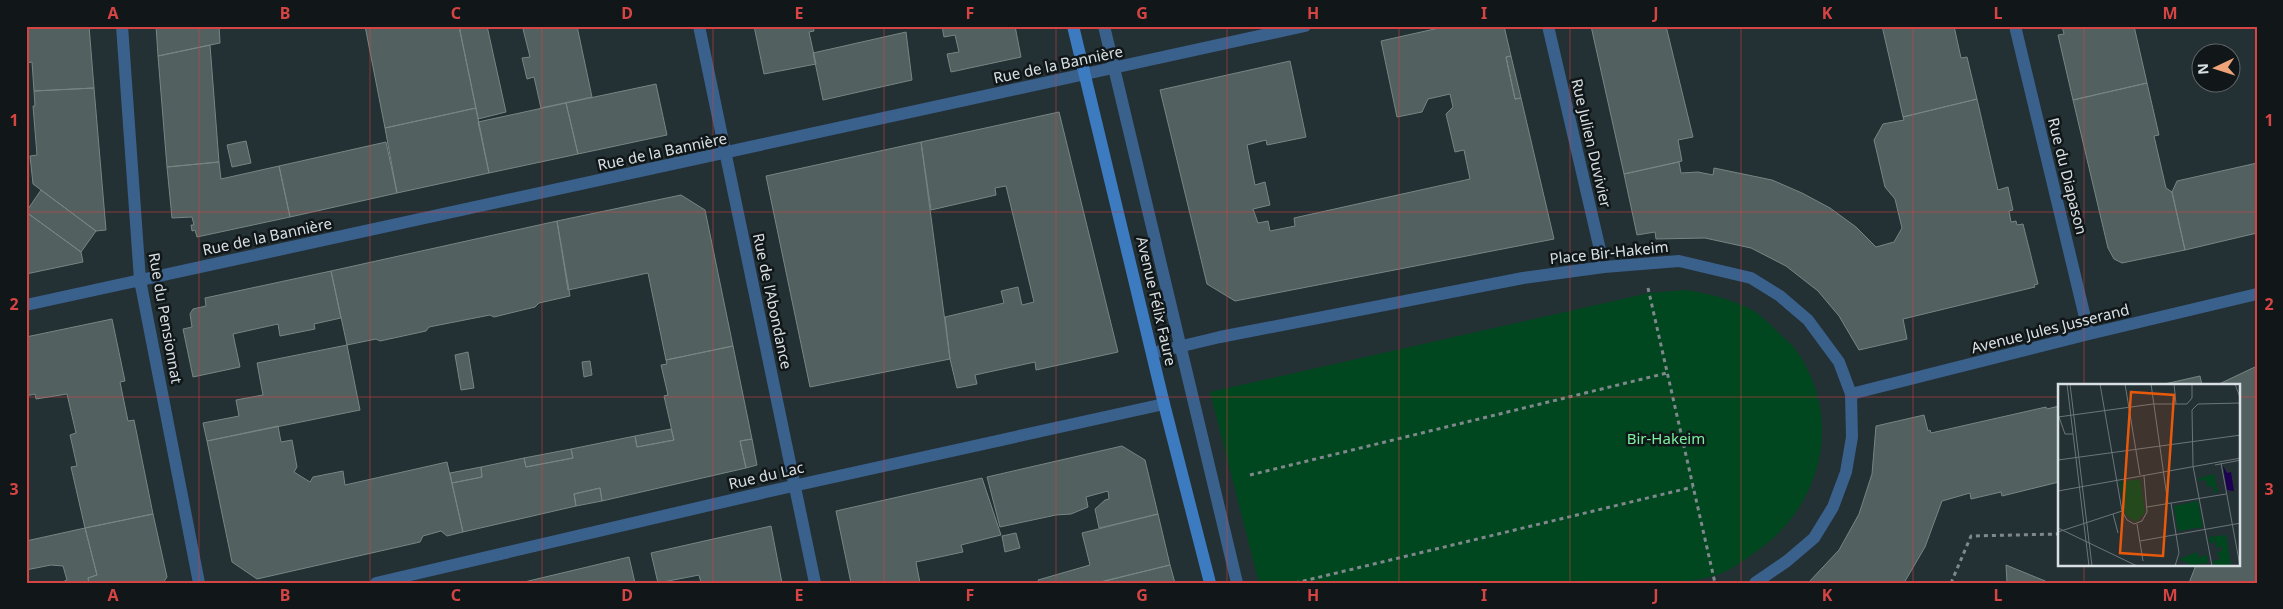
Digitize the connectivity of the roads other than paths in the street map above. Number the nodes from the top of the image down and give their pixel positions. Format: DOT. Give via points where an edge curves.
graph roads {
  1 [pos="122,26"];
  2 [pos="699,26"];
  3 [pos="1073,26"];
  4 [pos="1104,26"];
  5 [pos="1305,26"];
  6 [pos="1548,26"];
  7 [pos="2015,26"];
  8 [pos="1114,68"];
  9 [pos="1084,75"];
  10 [pos="726,154"];
  11 [pos="1604,267"];
  12 [pos="140,280"];
  13 [pos="2257,294"];
  14 [pos="26,305"];
  15 [pos="2089,334"];
  16 [pos="1180,346"];
  17 [pos="1153,353"];
  18 [pos="1851,394"];
  19 [pos="1164,404"];
  20 [pos="794,486"];
  21 [pos="199,583"];
  22 [pos="376,583"];
  23 [pos="814,583"];
  24 [pos="1210,583"];
  25 [pos="1237,583"];
  26 [pos="1755,583"];
  1 -- 12 [label="street, Rue du Pensionnat"];
  2 -- 10 [label="street, Rue de l'Abondance"];
  3 -- 9 [label="main road, Avenue Félix Faure"];
  4 -- 8 [label="street, Avenue Félix Faure"];
  5 -- 8 [label="street, Rue de la Bannière"];
  6 -- 11 [label="street, Rue Julien Duvivier"];
  7 -- 15 [label="street, Rue du Diapason"];
  8 -- 9 [label="street, Rue de la Bannière"];
  8 -- 16 [label="street, Avenue Félix Faure"];
  9 -- 10 [label="street, Rue de la Bannière"];
  9 -- 17 [label="main road, Avenue Félix Faure"];
  10 -- 12 [label="street, Rue de la Bannière"];
  10 -- 20 [label="street, Rue de l'Abondance"];
  11 -- 16 [label="street, Place Bir-Hakeim" via="1523,278"];
  11 -- 18 [label="street, Place Bir-Hakeim" via="1679,261 1751,278 1780,296 1808,320 1839,362"];
  12 -- 14 [label="street, Rue de la Bannière"];
  12 -- 21 [label="street, Rue du Pensionnat"];
  13 -- 15 [label="street, Avenue Jules Jusserand"];
  15 -- 18 [label="street, Avenue Jules Jusserand"];
  16 -- 17 [label="street, Place Bir-Hakeim"];
  16 -- 25 [label="street, Avenue Félix Faure"];
  17 -- 19 [label="main road, Avenue Félix Faure"];
  18 -- 26 [label="street, Place Bir-Hakeim" via="1851,446 1846,472 1833,506 1814,538"];
  19 -- 20 [label="street, Rue du Lac"];
  19 -- 24 [label="main road, Avenue Félix Faure"];
  20 -- 22 [label="street, Rue du Lac"];
  20 -- 23 [label="street, Rue de l'Abondance"];
}
